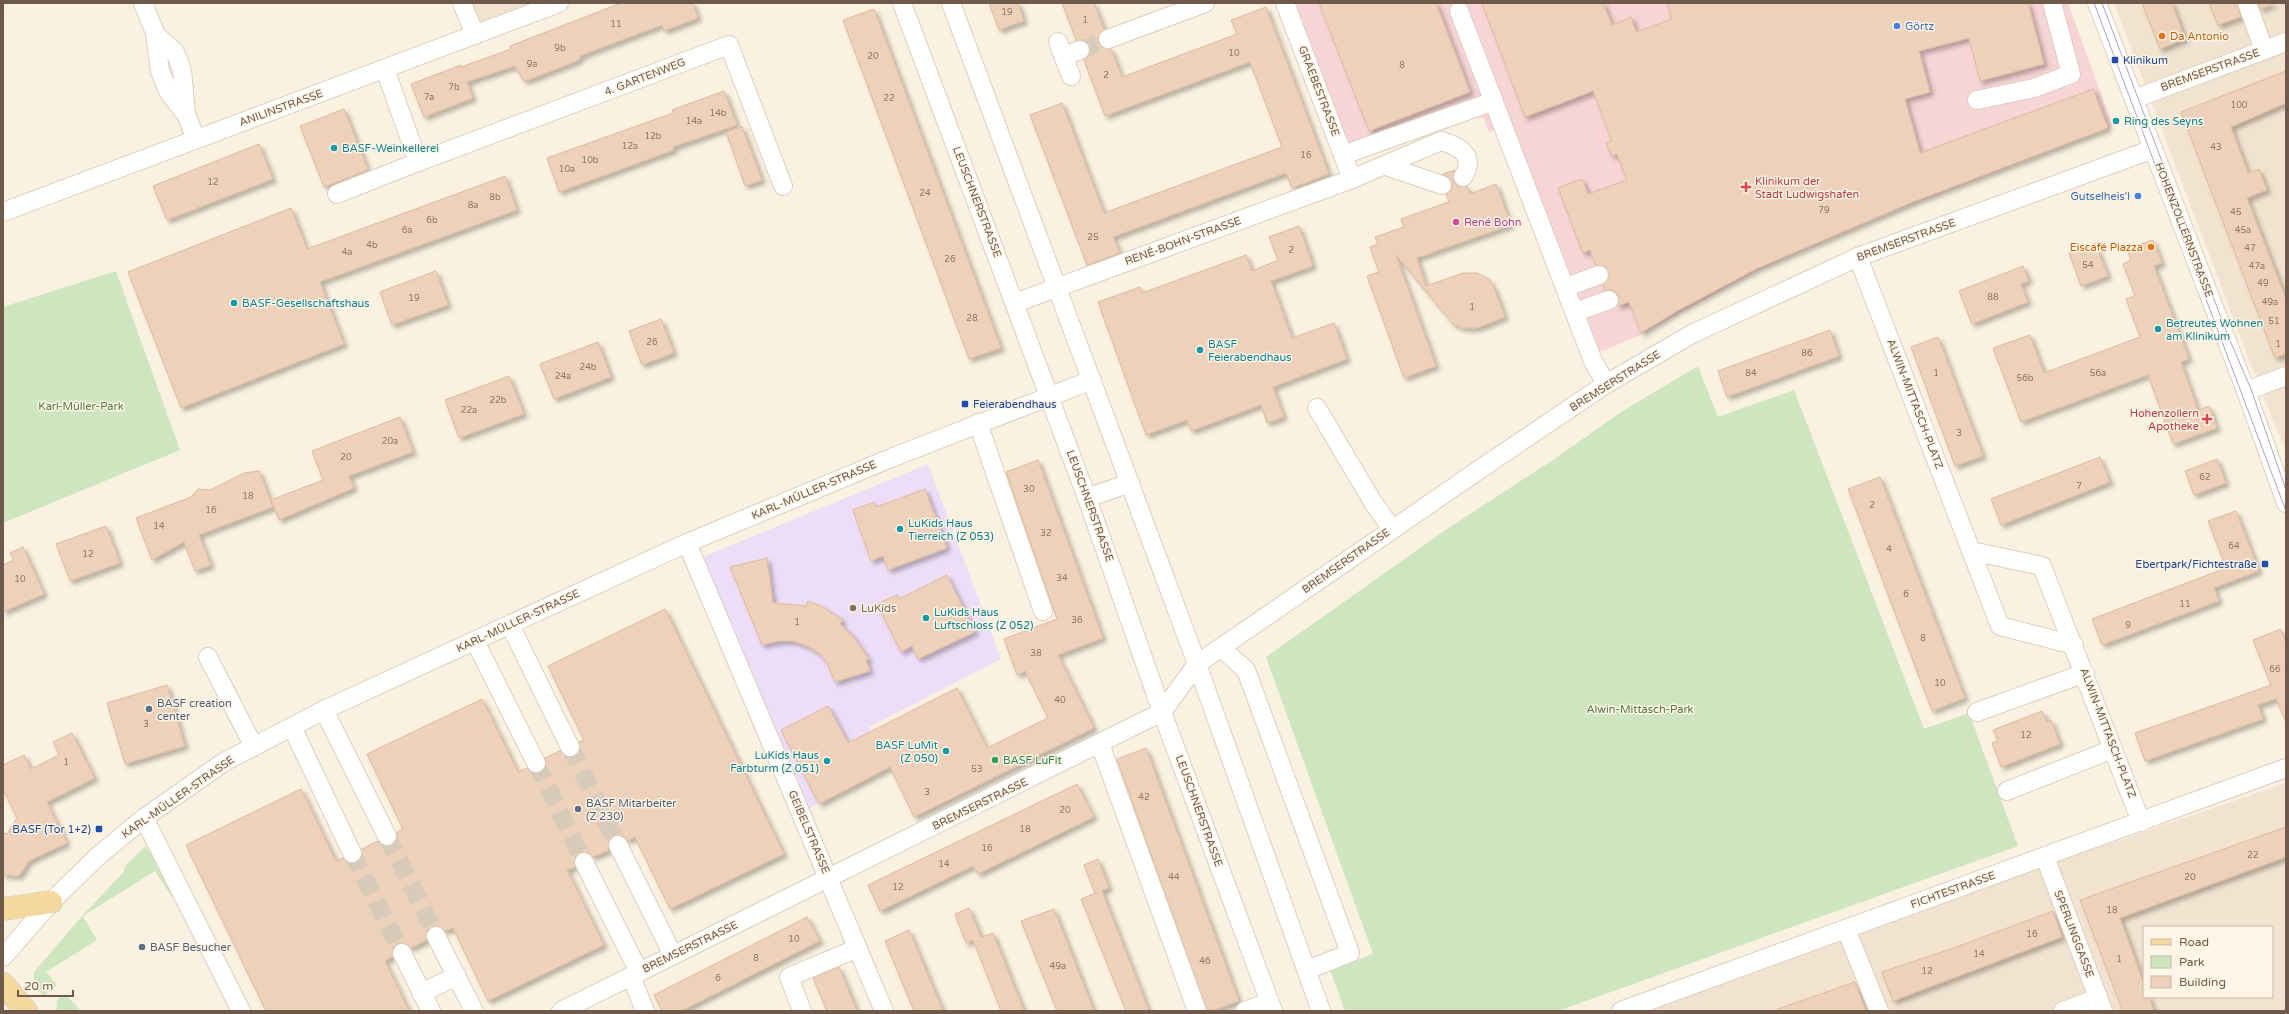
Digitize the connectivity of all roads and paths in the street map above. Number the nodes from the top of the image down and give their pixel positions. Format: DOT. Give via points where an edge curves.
graph roads {
  1 [pos="143,3"];
  2 [pos="462,3"];
  3 [pos="559,3"];
  4 [pos="902,3"];
  5 [pos="951,3"];
  6 [pos="1205,3"];
  7 [pos="1285,3"];
  8 [pos="2052,3"];
  9 [pos="2097,3"];
  10 [pos="2247,3"];
  11 [pos="1460,11"];
  12 [pos="155,34"];
  13 [pos="475,35"];
  14 [pos="1108,39"];
  15 [pos="2286,42"];
  16 [pos="1080,50"];
  17 [pos="2264,50"];
  18 [pos="385,69"];
  19 [pos="1071,76"];
  20 [pos="2134,99"];
  21 [pos="1977,100"];
  22 [pos="1494,101"];
  23 [pos="186,114"];
  24 [pos="196,139"];
  25 [pos="2153,150"];
  26 [pos="1343,155"];
  27 [pos="418,162"];
  28 [pos="1386,166"];
  29 [pos="1463,177"];
  30 [pos="1352,179"];
  31 [pos="1442,185"];
  32 [pos="783,186"];
  33 [pos="337,194"];
  34 [pos="3,212"];
  35 [pos="1858,257"];
  36 [pos="1599,275"];
  37 [pos="1057,288"];
  38 [pos="1566,288"];
  39 [pos="1609,300"];
  40 [pos="1015,303"];
  41 [pos="1575,312"];
  42 [pos="2286,376"];
  43 [pos="1092,380"];
  44 [pos="1606,384"];
  45 [pos="2246,391"];
  46 [pos="1050,396"];
  47 [pos="1317,408"];
  48 [pos="978,423"];
  49 [pos="1130,483"];
  50 [pos="1087,498"];
  51 [pos="2286,503"];
  52 [pos="1392,529"];
  53 [pos="687,543"];
  54 [pos="1971,551"];
  55 [pos="1043,611"];
  56 [pos="510,625"];
  57 [pos="475,641"];
  58 [pos="2074,645"];
  59 [pos="1221,648"];
  60 [pos="208,657"];
  61 [pos="1197,664"];
  62 [pos="2085,673"];
  63 [pos="324,710"];
  64 [pos="1162,712"];
  65 [pos="1976,712"];
  66 [pos="292,727"];
  67 [pos="1100,744"];
  68 [pos="254,747"];
  69 [pos="570,747"];
  70 [pos="2114,749"];
  71 [pos="536,763"];
  72 [pos="2286,768"];
  73 [pos="2007,791"];
  74 [pos="144,818"];
  75 [pos="2141,822"];
  76 [pos="387,836"];
  77 [pos="618,845"];
  78 [pos="352,853"];
  79 [pos="2045,857"];
  80 [pos="584,862"];
  81 [pos="828,879"];
  82 [pos="51,902"];
  83 [pos="3,909"];
  84 [pos="1846,928"];
  85 [pos="436,936"];
  86 [pos="858,948"];
  87 [pos="402,953"];
  88 [pos="673,955"];
  89 [pos="3,957"];
  90 [pos="1307,970"];
  91 [pos="635,974"];
  92 [pos="457,976"];
  93 [pos="3,984"];
  94 [pos="421,993"];
  95 [pos="1656,1005"];
  96 [pos="2100,1005"];
  97 [pos="1271,1006"];
  98 [pos="26,1011"];
  99 [pos="241,1011"];
  100 [pos="430,1011"];
  101 [pos="474,1011"];
  102 [pos="561,1011"];
  103 [pos="645,1011"];
  104 [pos="802,1011"];
  105 [pos="884,1011"];
  106 [pos="1197,1011"];
  107 [pos="1245,1011"];
  108 [pos="1322,1011"];
  109 [pos="1621,1011"];
  110 [pos="1879,1011"];
  111 [pos="2063,1011"];
  1 -- 12 [label="street"];
  2 -- 13 [label="street"];
  3 -- 13 [label="street, ANILINSTRASSE"];
  4 -- 40 [label="street, LEUSCHNERSTRASSE"];
  5 -- 37 [label="street"];
  6 -- 14 [label="street"];
  7 -- 26 [label="street, GRAEBESTRASSE"];
  8 -- 21 [label="street" via="2071,74 2034,88"];
  9 -- 20 [label="street, HOHENZOLLERNSTRASSE"];
  10 -- 17 [label="street"];
  11 -- 22 [label="street"];
  12 -- 23 [label="street" via="174,74 183,85"];
  12 -- 23 [label="street" via="160,71 169,93"];
  13 -- 18 [label="street, ANILINSTRASSE"];
  15 -- 17 [label="street, BREMSERSTRASSE"];
  16 -- 19 [label="street" via="1060,49"];
  17 -- 20 [label="street, BREMSERSTRASSE"];
  18 -- 24 [label="street, ANILINSTRASSE"];
  18 -- 27 [label="street"];
  20 -- 25 [label="street, HOHENZOLLERNSTRASSE"];
  22 -- 26 [label="street"];
  22 -- 38 [label="street"];
  23 -- 24 [label="street"];
  24 -- 34 [label="street, ANILINSTRASSE"];
  25 -- 35 [label="street, BREMSERSTRASSE"];
  25 -- 45 [label="street, HOHENZOLLERNSTRASSE"];
  26 -- 30 [label="street, GRAEBESTRASSE"];
  27 -- 32 [label="street, 4. GARTENWEG" via="729,45"];
  27 -- 33 [label="street, 4. GARTENWEG"];
  28 -- 29 [label="street, RENÉ-BOHN-STRASSE" via="1441,141 1456,145 1466,155 1467,170"];
  28 -- 30 [label="street, RENÉ-BOHN-STRASSE"];
  28 -- 31 [label="street"];
  30 -- 37 [label="street, RENÉ-BOHN-STRASSE"];
  35 -- 44 [label="street, BREMSERSTRASSE" via="1698,331"];
  35 -- 54 [label="street, ALWIN-MITTASCH-PLATZ"];
  36 -- 38 [label="street"];
  37 -- 40 [label="street, RENÉ-BOHN-STRASSE"];
  37 -- 43 [label="street"];
  38 -- 41 [label="street"];
  39 -- 41 [label="street"];
  40 -- 46 [label="street, LEUSCHNERSTRASSE"];
  41 -- 44 [label="street"];
  42 -- 45 [label="street"];
  43 -- 46 [label="street, KARL-MÜLLER-STRASSE"];
  43 -- 49 [label="street"];
  44 -- 52 [label="street, BREMSERSTRASSE"];
  45 -- 51 [label="street, HOHENZOLLERNSTRASSE"];
  46 -- 48 [label="street, KARL-MÜLLER-STRASSE"];
  46 -- 50 [label="street, LEUSCHNERSTRASSE"];
  47 -- 52 [label="street" via="1374,504"];
  48 -- 53 [label="street, KARL-MÜLLER-STRASSE"];
  48 -- 55 [label="street"];
  49 -- 50 [label="street"];
  49 -- 61 [label="street"];
  50 -- 64 [label="street, LEUSCHNERSTRASSE"];
  52 -- 59 [label="street, BREMSERSTRASSE"];
  53 -- 56 [label="street, KARL-MÜLLER-STRASSE"];
  53 -- 81 [label="street, GEIBELSTRASSE"];
  54 -- 58 [label="street, ALWIN-MITTASCH-PLATZ" via="2000,626"];
  54 -- 58 [label="street, ALWIN-MITTASCH-PLATZ" via="2042,566"];
  56 -- 57 [label="street, KARL-MÜLLER-STRASSE"];
  56 -- 69 [label="street"];
  57 -- 63 [label="street, KARL-MÜLLER-STRASSE"];
  57 -- 71 [label="street"];
  58 -- 62 [label="street, ALWIN-MITTASCH-PLATZ"];
  59 -- 61 [label="street, BREMSERSTRASSE"];
  59 -- 90 [label="street" via="1246,670 1350,953"];
  60 -- 68 [label="street"];
  61 -- 64 [label="street, BREMSERSTRASSE"];
  61 -- 90 [label="street"];
  62 -- 65 [label="street"];
  62 -- 70 [label="street, ALWIN-MITTASCH-PLATZ"];
  63 -- 66 [label="street, KARL-MÜLLER-STRASSE"];
  63 -- 76 [label="street"];
  64 -- 67 [label="street, BREMSERSTRASSE"];
  64 -- 97 [label="street, LEUSCHNERSTRASSE"];
  66 -- 68 [label="street, KARL-MÜLLER-STRASSE"];
  66 -- 78 [label="street"];
  67 -- 81 [label="street, BREMSERSTRASSE"];
  67 -- 106 [label="street"];
  68 -- 74 [label="street, KARL-MÜLLER-STRASSE" via="224,762"];
  70 -- 73 [label="street"];
  70 -- 75 [label="street, ALWIN-MITTASCH-PLATZ"];
  72 -- 75 [label="street, FICHTESTRASSE"];
  74 -- 82 [label="street, KARL-MÜLLER-STRASSE" via="98,856"];
  74 -- 99 [label="street"];
  75 -- 79 [label="street, FICHTESTRASSE"];
  77 -- 88 [label="street"];
  79 -- 84 [label="street, FICHTESTRASSE"];
  79 -- 96 [label="street, SPERLINGGASSE"];
  80 -- 91 [label="street"];
  81 -- 86 [label="street, GEIBELSTRASSE"];
  81 -- 88 [label="street, BREMSERSTRASSE"];
  82 -- 83 [label="main road"];
  82 -- 89 [label="street, KARL-MÜLLER-STRASSE"];
  84 -- 95 [label="street, FICHTESTRASSE"];
  84 -- 110 [label="street"];
  85 -- 92 [label="street"];
  86 -- 104 [label="street" via="789,977"];
  86 -- 105 [label="street, GEIBELSTRASSE"];
  87 -- 94 [label="street"];
  88 -- 91 [label="street, BREMSERSTRASSE"];
  90 -- 108 [label="street"];
  91 -- 102 [label="street, BREMSERSTRASSE"];
  91 -- 103 [label="street"];
  92 -- 94 [label="street"];
  92 -- 101 [label="street"];
  93 -- 98 [label="main road"];
  94 -- 100 [label="street"];
  95 -- 109 [label="street, FICHTESTRASSE"];
  96 -- 111 [label="street"];
  97 -- 107 [label="street"];
}
